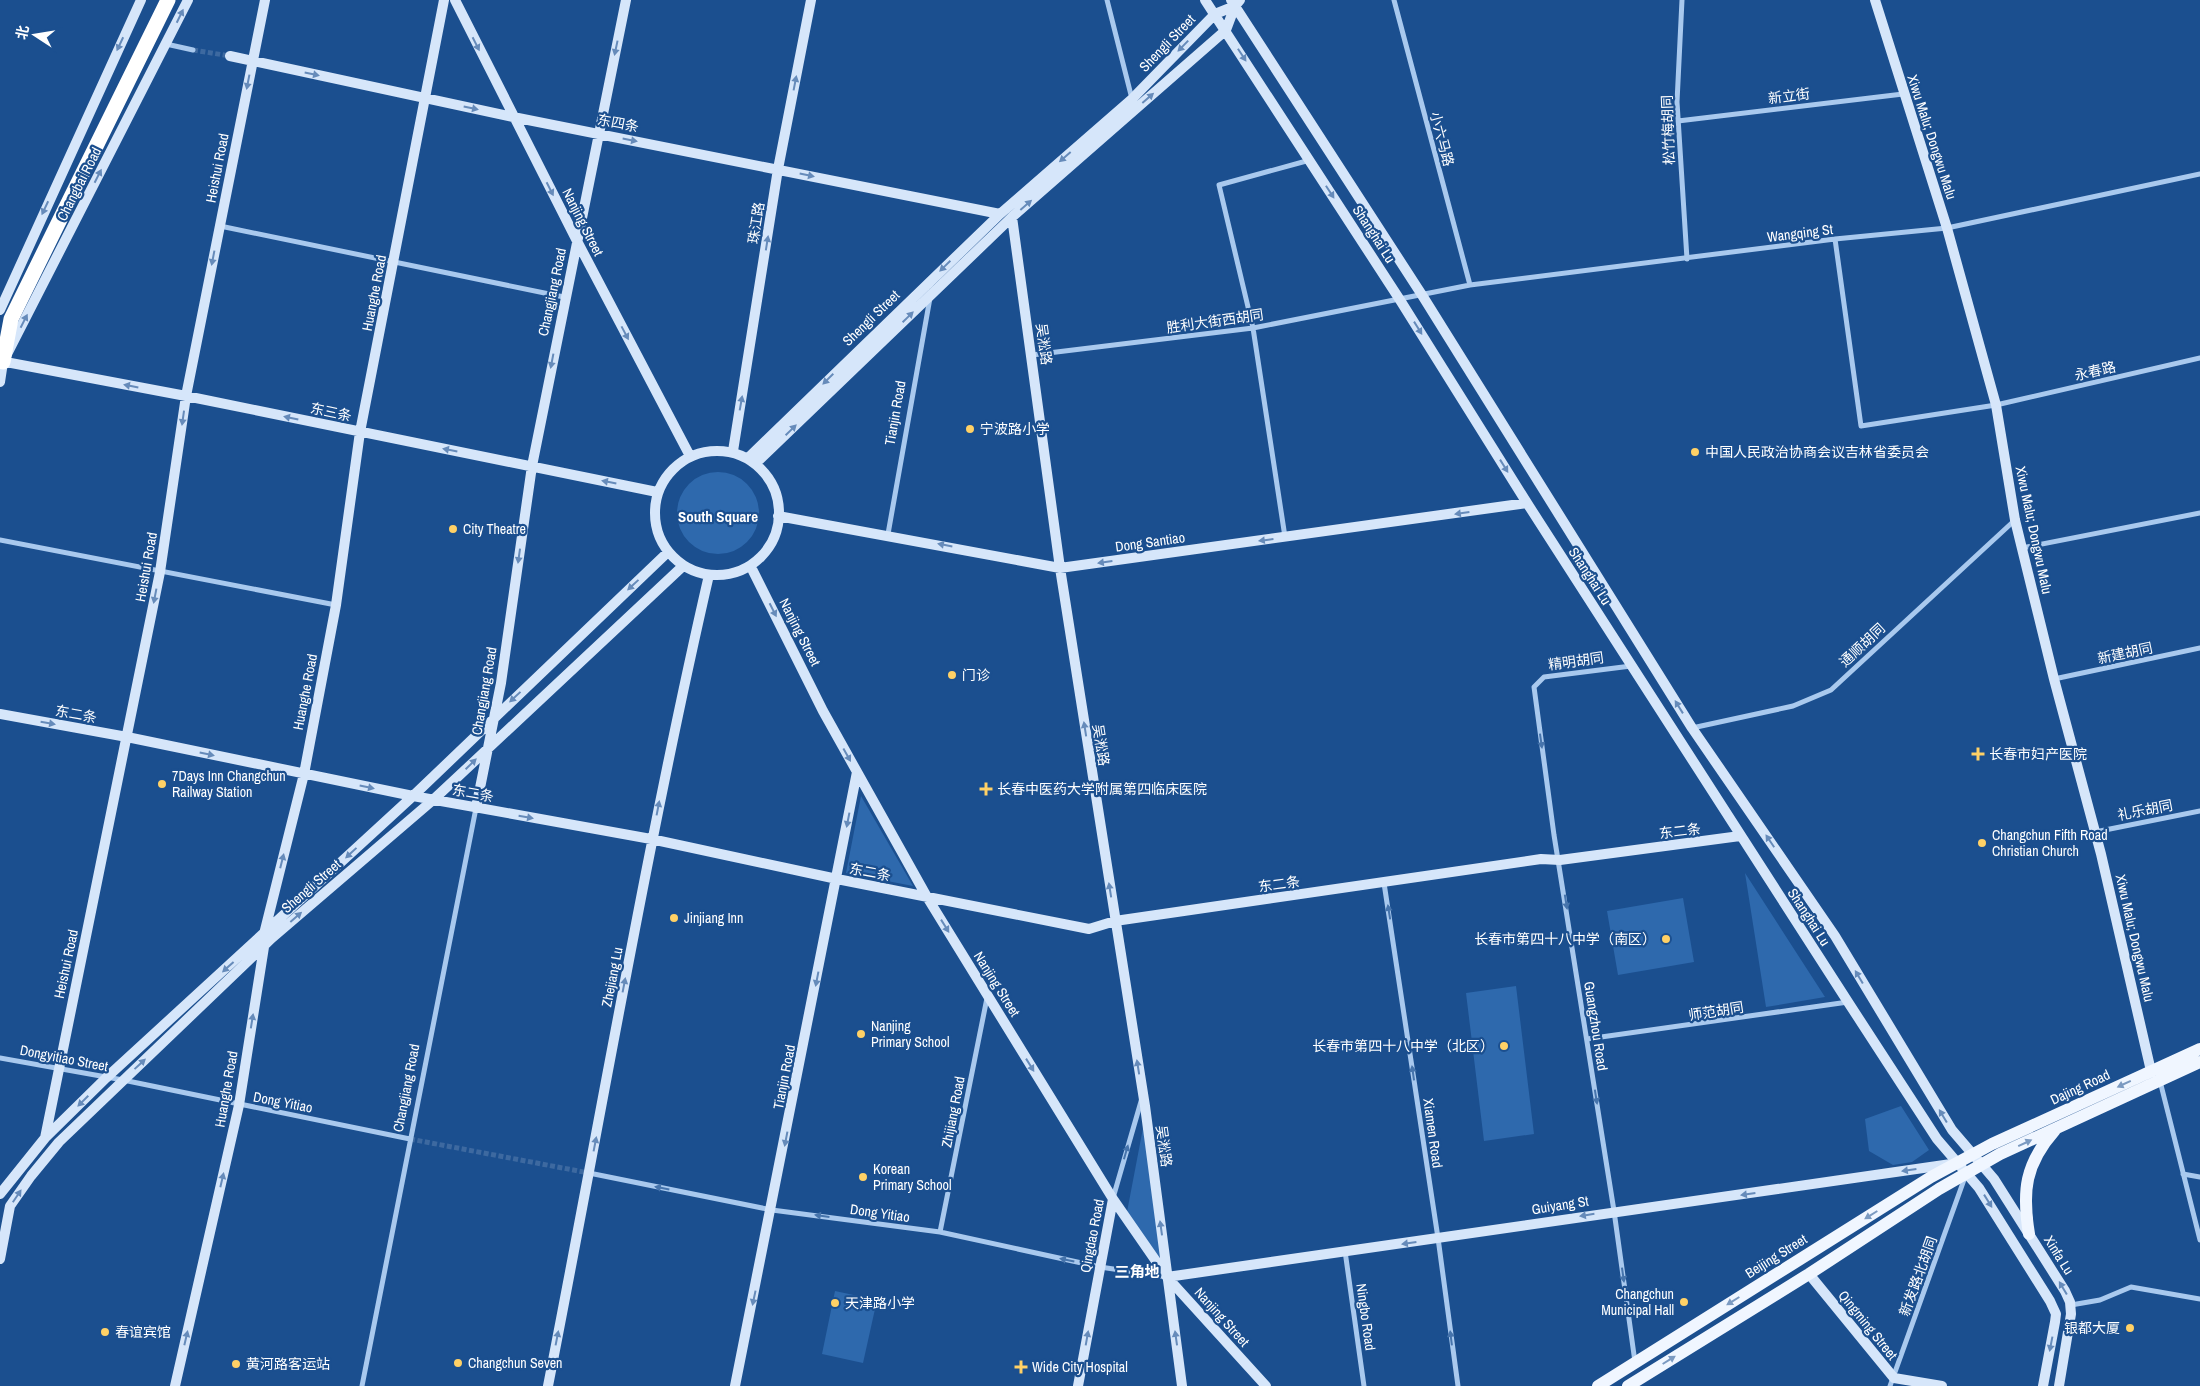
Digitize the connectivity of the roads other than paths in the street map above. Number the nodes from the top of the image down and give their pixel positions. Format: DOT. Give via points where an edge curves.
graph roads {
  1 [pos="141,0"];
  2 [pos="168,0"];
  3 [pos="188,0"];
  4 [pos="265,0"];
  5 [pos="444,0"];
  6 [pos="455,0"];
  7 [pos="626,0"];
  8 [pos="811,0"];
  9 [pos="1107,0"];
  10 [pos="1205,0"];
  11 [pos="1394,0"];
  12 [pos="1682,0"];
  13 [pos="1875,0"];
  14 [pos="1235,2"];
  15 [pos="1215,14"];
  16 [pos="1226,30"];
  17 [pos="166,44"];
  18 [pos="193,50"];
  19 [pos="230,56"];
  20 [pos="252,61"];
  21 [pos="1903,94"];
  22 [pos="424,98"];
  23 [pos="1132,99"];
  24 [pos="514,117"];
  25 [pos="1678,121"];
  26 [pos="598,133"];
  27 [pos="1310,160"];
  28 [pos="778,169"];
  29 [pos="2200,174"];
  30 [pos="1000,214"];
  31 [pos="1012,217"];
  32 [pos="219,225"];
  33 [pos="1947,228"];
  34 [pos="1835,239"];
  35 [pos="577,241"];
  36 [pos="1687,259"];
  37 [pos="394,261"];
  38 [pos="1470,285"];
  39 [pos="1422,295"];
  40 [pos="930,296"];
  41 [pos="564,297"];
  42 [pos="1400,300"];
  43 [pos="0,310"];
  44 [pos="1254,328"];
  45 [pos="1032,355"];
  46 [pos="2200,358"];
  47 [pos="2,362"];
  48 [pos="0,382"];
  49 [pos="186,396"];
  50 [pos="1996,405"];
  51 [pos="360,432"];
  52 [pos="733,451"];
  53 [pos="690,456"];
  54 [pos="752,460"];
  55 [pos="532,466"];
  56 [pos="657,492"];
  57 [pos="1527,503"];
  58 [pos="2200,513"];
  59 [pos="778,516"];
  60 [pos="2015,520"];
  61 [pos="888,534"];
  62 [pos="1286,538"];
  63 [pos="0,540"];
  64 [pos="2022,548"];
  65 [pos="668,552"];
  66 [pos="683,566"];
  67 [pos="751,567"];
  68 [pos="1060,568"];
  69 [pos="160,572"];
  70 [pos="709,575"];
  71 [pos="336,606"];
  72 [pos="2200,648"];
  73 [pos="1632,666"];
  74 [pos="2054,679"];
  75 [pos="1534,693"];
  76 [pos="0,714"];
  77 [pos="495,716"];
  78 [pos="1692,728"];
  79 [pos="127,737"];
  80 [pos="489,746"];
  81 [pos="857,772"];
  82 [pos="304,774"];
  83 [pos="413,796"];
  84 [pos="433,800"];
  85 [pos="476,808"];
  86 [pos="2200,811"];
  87 [pos="2095,832"];
  88 [pos="1740,836"];
  89 [pos="651,839"];
  90 [pos="1560,860"];
  91 [pos="837,879"];
  92 [pos="1384,883"];
  93 [pos="927,897"];
  94 [pos="1115,922"];
  95 [pos="264,934"];
  96 [pos="264,946"];
  97 [pos="988,996"];
  98 [pos="1848,1002"];
  99 [pos="1587,1040"];
  100 [pos="2200,1049"];
  101 [pos="0,1058"];
  102 [pos="2200,1062"];
  103 [pos="58,1068"];
  104 [pos="2155,1076"];
  105 [pos="106,1078"];
  106 [pos="123,1080"];
  107 [pos="1143,1094"];
  108 [pos="239,1105"];
  109 [pos="2057,1128"];
  110 [pos="46,1138"];
  111 [pos="410,1140"];
  112 [pos="1973,1154"];
  113 [pos="1957,1163"];
  114 [pos="1982,1165"];
  115 [pos="589,1173"];
  116 [pos="1967,1174"];
  117 [pos="2183,1174"];
  118 [pos="2200,1177"];
  119 [pos="0,1194"];
  120 [pos="1113,1199"];
  121 [pos="772,1210"];
  122 [pos="1614,1211"];
  123 [pos="940,1232"];
  124 [pos="2029,1234"];
  125 [pos="1438,1238"];
  126 [pos="2200,1240"];
  127 [pos="1345,1251"];
  128 [pos="0,1259"];
  129 [pos="1100,1267"];
  130 [pos="1809,1274"];
  131 [pos="1167,1277"];
  132 [pos="2200,1299"];
  133 [pos="2071,1305"];
  134 [pos="1635,1362"];
  135 [pos="1641,1382"];
  136 [pos="1892,1382"];
  137 [pos="175,1386"];
  138 [pos="362,1386"];
  139 [pos="548,1386"];
  140 [pos="735,1386"];
  141 [pos="1078,1386"];
  142 [pos="1182,1386"];
  143 [pos="1266,1386"];
  144 [pos="1364,1386"];
  145 [pos="1458,1386"];
  146 [pos="1598,1386"];
  147 [pos="1628,1386"];
  148 [pos="1942,1386"];
  149 [pos="2043,1386"];
  150 [pos="2059,1386"];
  1 -- 43 [label="street, Changbai Road, one-way"];
  2 -- 47 [label="highway" via="11,319"];
  17 -- 3 [label="street, Changbai Road, one-way"];
  4 -- 20 [label="street, Heishui Road"];
  5 -- 22 [label="street, Huanghe Road"];
  6 -- 24 [label="street, Nanjing Street, one-way"];
  7 -- 26 [label="street, Changjiang Road, one-way"];
  28 -- 8 [label="street, 珠江路, one-way"];
  9 -- 23 [label="street"];
  10 -- 15 [label="street, Shanghai Lu"];
  11 -- 38 [label="street, 小六马路"];
  12 -- 25 [label="street, 松竹梅胡同"];
  13 -- 21 [label="street, Xiwu Malu; Dongwu Malu"];
  14 -- 15 [label="street, Shengli Street"];
  14 -- 16 [label="street, Shengli Street"];
  14 -- 39 [label="street, Shanghai Lu"];
  15 -- 16 [label="street, Shanghai Lu"];
  15 -- 23 [label="street, Shengli Street, one-way"];
  16 -- 27 [label="street, Shanghai Lu, one-way"];
  31 -- 16 [label="street, Shengli Street, one-way"];
  17 -- 18 [label="street"];
  47 -- 17 [label="street, Changbai Road, one-way"];
  19 -- 20 [label="street, 东四条"];
  20 -- 22 [label="street, 东四条, one-way"];
  20 -- 32 [label="street, Heishui Road, one-way"];
  21 -- 25 [label="street, 新立街"];
  21 -- 33 [label="street, Xiwu Malu; Dongwu Malu"];
  22 -- 24 [label="street, 东四条, one-way"];
  22 -- 37 [label="street, Huanghe Road"];
  23 -- 30 [label="street, Shengli Street, one-way"];
  24 -- 26 [label="street, 东四条"];
  24 -- 35 [label="street, Nanjing Street, one-way"];
  25 -- 36 [label="street, 松竹梅胡同"];
  26 -- 28 [label="street, 东四条, one-way"];
  26 -- 35 [label="street, Changjiang Road"];
  27 -- 42 [label="street, Shanghai Lu, one-way"];
  27 -- 44 [label="street" via="1219,185"];
  28 -- 30 [label="street, 东四条, one-way"];
  52 -- 28 [label="street, 珠江路, one-way"];
  29 -- 33 [label="street, Wangqing St"];
  30 -- 54 [label="street, Shengli Street, one-way"];
  31 -- 40 [label="street, Shengli Street"];
  31 -- 45 [label="street, 吴淞路"];
  32 -- 37 [label="street"];
  32 -- 49 [label="street, Heishui Road, one-way"];
  33 -- 34 [label="street, Wangqing St"];
  33 -- 50 [label="street, Xiwu Malu; Dongwu Malu"];
  34 -- 36 [label="street, Wangqing St"];
  34 -- 50 [label="street, 永春路" via="1860,426"];
  35 -- 41 [label="street, Changjiang Road"];
  35 -- 53 [label="street, Nanjing Street, one-way"];
  36 -- 38 [label="street, Wangqing St"];
  37 -- 41 [label="street"];
  37 -- 51 [label="street, Huanghe Road"];
  38 -- 39 [label="street, Wangqing St"];
  39 -- 42 [label="street, Wangqing St"];
  78 -- 39 [label="street, Shanghai Lu, one-way"];
  54 -- 40 [label="street, Shengli Street, one-way"];
  40 -- 61 [label="street, Tianjin Road"];
  41 -- 55 [label="street, Changjiang Road, one-way"];
  42 -- 44 [label="street, 胜利大街西胡同"];
  42 -- 57 [label="street, Shanghai Lu, one-way"];
  44 -- 45 [label="street, 胜利大街西胡同"];
  44 -- 62 [label="street"];
  45 -- 68 [label="street, 吴淞路"];
  46 -- 50 [label="street, 永春路"];
  47 -- 48 [label="street, Changbai Road"];
  49 -- 47 [label="street, 东三条, one-way"];
  51 -- 49 [label="street, 东三条, one-way"];
  49 -- 69 [label="street, Heishui Road, one-way"];
  50 -- 60 [label="street, Xiwu Malu; Dongwu Malu"];
  55 -- 51 [label="street, 东三条, one-way"];
  51 -- 71 [label="street, Huanghe Road"];
  52 -- 53 [label="street" via="718,449"];
  52 -- 54 [label="street"];
  53 -- 56 [label="street" via="674,468"];
  54 -- 59 [label="street" via="780,498"];
  56 -- 55 [label="street, 东三条, one-way"];
  55 -- 77 [label="street, Changjiang Road, one-way"];
  56 -- 65 [label="street" via="656,523"];
  57 -- 62 [label="street, Dong Santiao, one-way"];
  57 -- 73 [label="street, Shanghai Lu"];
  58 -- 64 [label="street"];
  59 -- 61 [label="street, Dong Santiao"];
  59 -- 67 [label="street" via="770,550"];
  60 -- 64 [label="street, Xiwu Malu; Dongwu Malu"];
  60 -- 78 [label="street, 通顺胡同" via="1831,690 1793,706"];
  68 -- 61 [label="street, Dong Santiao, one-way"];
  62 -- 68 [label="street, Dong Santiao, one-way"];
  63 -- 69 [label="street"];
  64 -- 74 [label="street, Xiwu Malu; Dongwu Malu"];
  65 -- 66 [label="street"];
  65 -- 77 [label="street, Shengli Street, one-way"];
  66 -- 70 [label="street"];
  66 -- 80 [label="street, Shengli Street"];
  67 -- 70 [label="street" via="732,574"];
  67 -- 81 [label="street, Nanjing Street, one-way"];
  94 -- 68 [label="street, 吴淞路, one-way"];
  69 -- 71 [label="street"];
  69 -- 79 [label="street, Heishui Road, one-way"];
  89 -- 70 [label="street, Zhejiang Lu, one-way"];
  71 -- 82 [label="street, Huanghe Road"];
  72 -- 74 [label="street, 新建胡同"];
  73 -- 75 [label="street, 精明胡同" via="1544,677 1538,681"];
  73 -- 88 [label="street, Shanghai Lu"];
  74 -- 87 [label="street, Xiwu Malu; Dongwu Malu"];
  75 -- 90 [label="street, Guangzhou Road, one-way"];
  76 -- 79 [label="street, 东二条, one-way"];
  77 -- 80 [label="street, Changjiang Road"];
  77 -- 83 [label="street, Shengli Street"];
  112 -- 78 [label="street, Shanghai Lu, one-way" via="1952,1130 1835,936"];
  79 -- 82 [label="street, 东二条, one-way"];
  79 -- 103 [label="street, Heishui Road"];
  84 -- 80 [label="street, Shengli Street, one-way"];
  80 -- 85 [label="street, Changjiang Road"];
  81 -- 91 [label="street, Tianjin Road, one-way"];
  81 -- 93 [label="street, Nanjing Street"];
  82 -- 83 [label="street, 东二条, one-way"];
  95 -- 82 [label="street, Huanghe Road, one-way"];
  83 -- 84 [label="street, 东二条"];
  83 -- 95 [label="street, Shengli Street, one-way"];
  84 -- 85 [label="street, 东二条"];
  96 -- 84 [label="street, Shengli Street, one-way"];
  85 -- 89 [label="street, 东二条, one-way"];
  85 -- 111 [label="street, Changjiang Road"];
  86 -- 87 [label="street, 礼乐胡同"];
  87 -- 104 [label="street, Xiwu Malu; Dongwu Malu"];
  88 -- 90 [label="street, 东二条"];
  88 -- 98 [label="street, Shanghai Lu"];
  89 -- 91 [label="street, 东二条"];
  115 -- 89 [label="street, Zhejiang Lu, one-way"];
  90 -- 92 [label="street, 东二条" via="1541,859"];
  90 -- 99 [label="street, Guangzhou Road, one-way"];
  91 -- 93 [label="street, 东二条"];
  91 -- 121 [label="street, Tianjin Road, one-way"];
  92 -- 94 [label="street, 东二条"];
  125 -- 92 [label="street, Xiamen Road, one-way"];
  93 -- 94 [label="street, 东二条" via="1089,928"];
  93 -- 97 [label="street, Nanjing Street, one-way"];
  107 -- 94 [label="street, 吴淞路, one-way"];
  95 -- 96 [label="street, Huanghe Road"];
  95 -- 105 [label="street, Shengli Street, one-way"];
  106 -- 96 [label="street, Shengli Street, one-way"];
  108 -- 96 [label="street, Huanghe Road, one-way"];
  97 -- 120 [label="street, Nanjing Street, one-way"];
  97 -- 123 [label="street, Zhijiang Road"];
  98 -- 99 [label="street, 师范胡同"];
  98 -- 113 [label="street, Shanghai Lu" via="1937,1139"];
  99 -- 122 [label="street, Guangzhou Road, one-way"];
  100 -- 104 [label="main road, Dajing Road"];
  101 -- 103 [label="street, Dongyitiao Street"];
  102 -- 104 [label="main road, Dajing Road"];
  103 -- 105 [label="street, Dongyitiao Street"];
  103 -- 110 [label="street, Heishui Road"];
  104 -- 109 [label="main road, Dajing Road"];
  104 -- 112 [label="main road, Dajing Road, one-way"];
  104 -- 117 [label="street"];
  105 -- 106 [label="street, Dongyitiao Street"];
  105 -- 110 [label="street, Shengli Street, one-way"];
  106 -- 108 [label="street, Dong Yitiao"];
  128 -- 106 [label="street, Shengli Street, one-way" via="10,1206 59,1142"];
  120 -- 107 [label="street, Qingdao Road, one-way"];
  131 -- 107 [label="street, 吴淞路, one-way"];
  108 -- 111 [label="street, Dong Yitiao"];
  137 -- 108 [label="street, Huanghe Road, one-way"];
  114 -- 109 [label="main road, Dajing Road, one-way"];
  109 -- 124 [label="main road" via="2038,1152 2029,1171 2026,1202"];
  110 -- 119 [label="street, Shengli Street"];
  111 -- 138 [label="street, Changjiang Road"];
  112 -- 113 [label="main road, Beijing Street"];
  112 -- 114 [label="street, Xinfa Lu"];
  113 -- 116 [label="street"];
  113 -- 122 [label="street, Guiyang St, one-way"];
  113 -- 134 [label="main road, Beijing Street, one-way"];
  114 -- 116 [label="main road"];
  114 -- 124 [label="street, Xinfa Lu"];
  121 -- 115 [label="street, Dong Yitiao, one-way"];
  139 -- 115 [label="street, Zhejiang Lu, one-way"];
  116 -- 130 [label="main road"];
  116 -- 136 [label="street, 新发路北胡同"];
  116 -- 149 [label="street, one-way" via="2053,1306 2055,1322"];
  117 -- 118 [label="street"];
  117 -- 126 [label="street"];
  120 -- 129 [label="street, Qingdao Road"];
  120 -- 131 [label="street, Nanjing Street"];
  123 -- 121 [label="street, Dong Yitiao, one-way"];
  121 -- 140 [label="street, Tianjin Road, one-way"];
  122 -- 125 [label="street, Guiyang St, one-way"];
  122 -- 134 [label="street, Guangzhou Road, one-way"];
  129 -- 123 [label="street, Dong Yitiao, one-way"];
  133 -- 124 [label="street, Xinfa Lu, one-way"];
  125 -- 127 [label="street, Guiyang St, one-way"];
  145 -- 125 [label="street, Xiamen Road, one-way"];
  127 -- 131 [label="street, Guiyang St"];
  127 -- 144 [label="street, Ningbo Road"];
  129 -- 131 [label="street, Dong Yitiao"];
  141 -- 129 [label="street, Qingdao Road, one-way"];
  135 -- 130 [label="main road, one-way"];
  130 -- 136 [label="street, Qingming Street"];
  142 -- 131 [label="street, 吴淞路, one-way"];
  131 -- 143 [label="street, Nanjing Street"];
  132 -- 133 [label="street" via="2131,1287 2100,1300"];
  133 -- 150 [label="street, Xinfa Lu" via="2071,1324"];
  134 -- 146 [label="main road, Beijing Street"];
  135 -- 147 [label="main road"];
  136 -- 148 [label="street, Qingming Street"];
}
